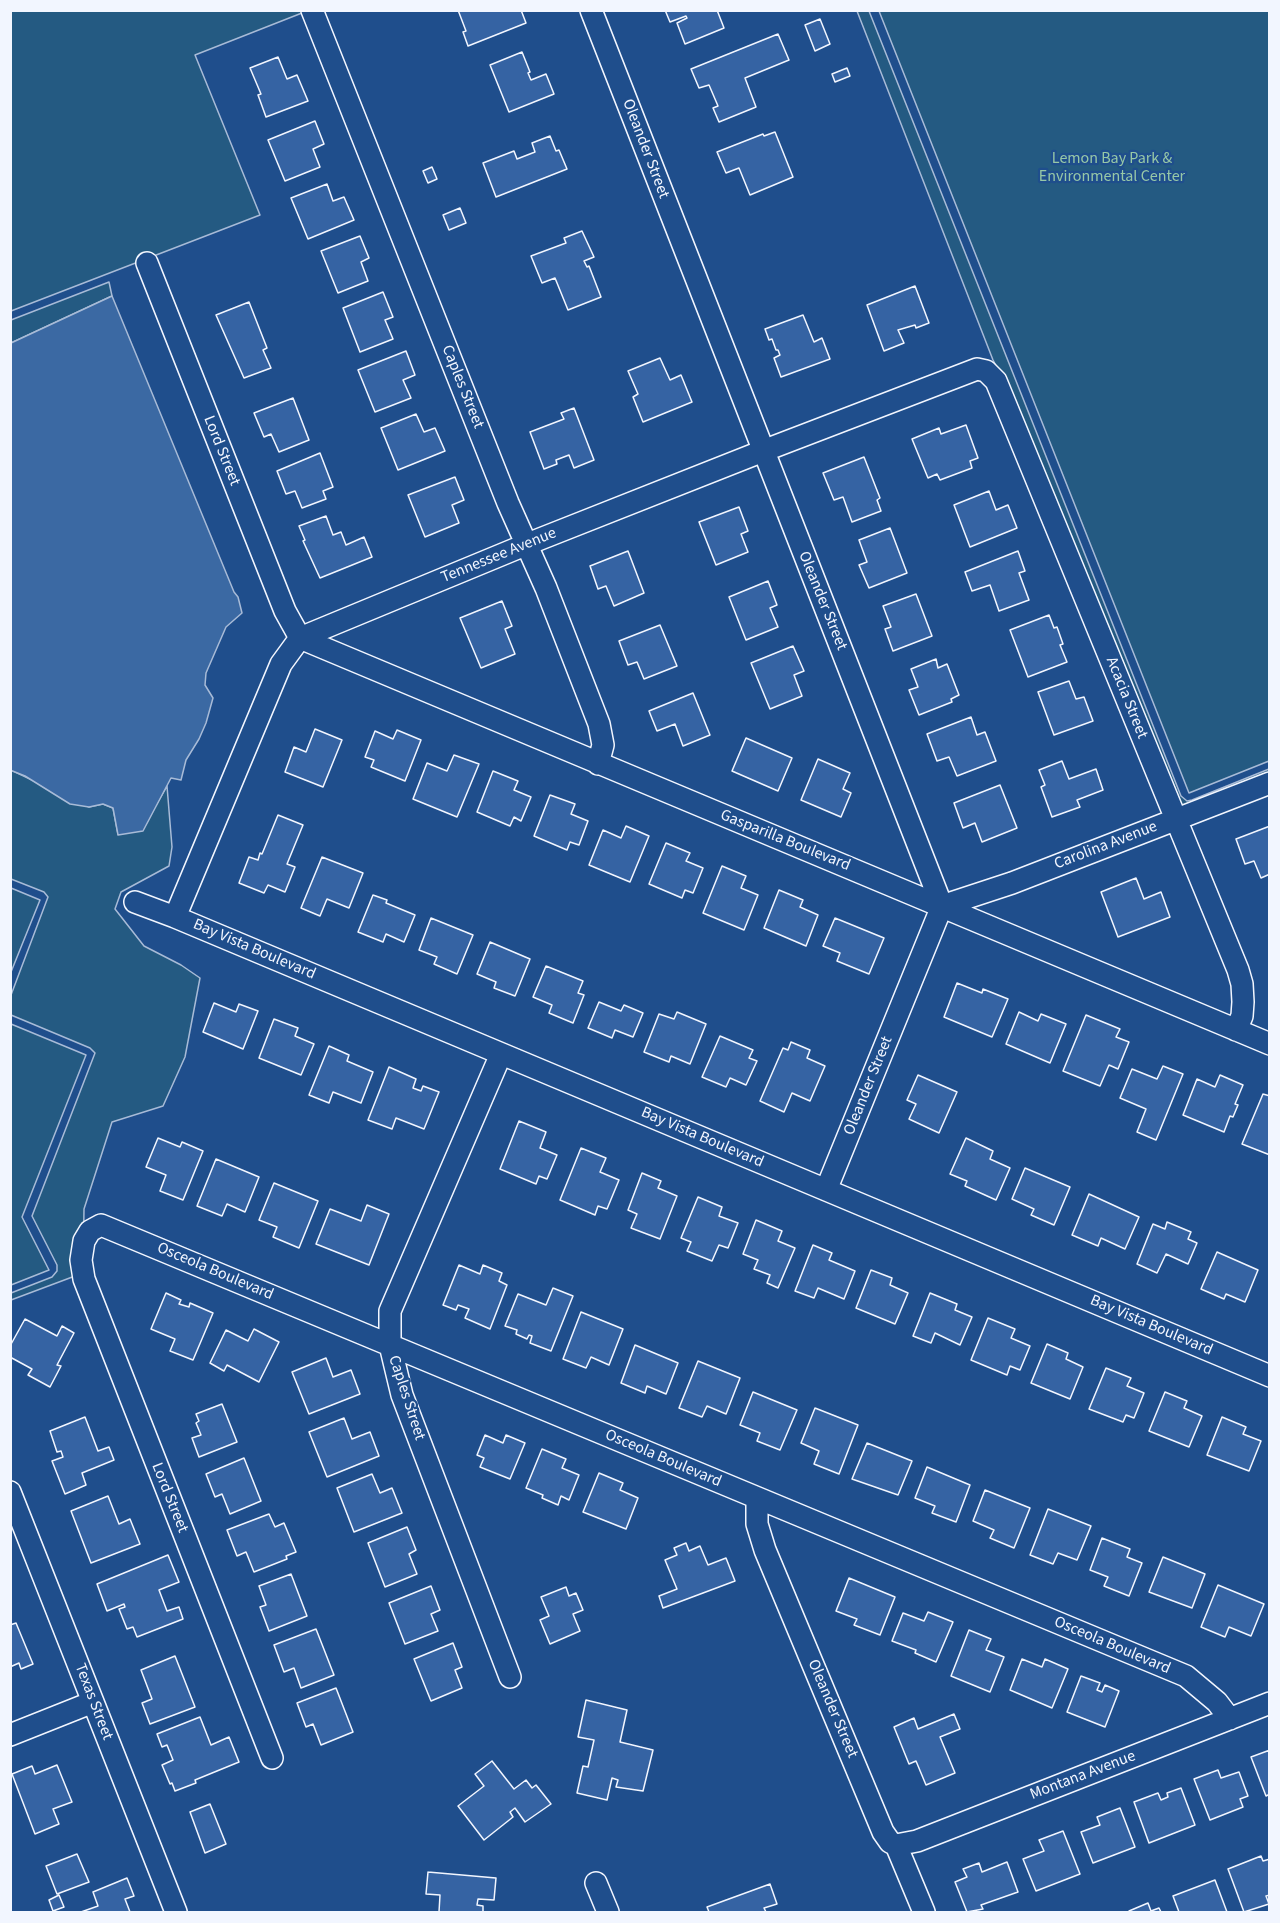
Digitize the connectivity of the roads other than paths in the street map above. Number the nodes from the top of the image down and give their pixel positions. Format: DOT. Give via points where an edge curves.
graph roads {
  1 [pos="312,10"];
  2 [pos="591,10"];
  3 [pos="147,263"];
  4 [pos="986,371"];
  5 [pos="763,451"];
  6 [pos="525,545"];
  7 [pos="300,638"];
  8 [pos="598,764"];
  9 [pos="1269,783"];
  10 [pos="1175,819"];
  11 [pos="135,902"];
  12 [pos="942,906"];
  13 [pos="175,916"];
  14 [pos="1236,1030"];
  15 [pos="1269,1044"];
  16 [pos="501,1054"];
  17 [pos="826,1190"];
  18 [pos="86,1236"];
  19 [pos="390,1345"];
  20 [pos="1269,1376"];
  21 [pos="10,1492"];
  22 [pos="757,1498"];
  23 [pos="510,1677"];
  24 [pos="93,1702"];
  25 [pos="1269,1703"];
  26 [pos="1230,1719"];
  27 [pos="10,1735"];
  28 [pos="272,1758"];
  29 [pos="896,1845"];
  30 [pos="596,1883"];
  31 [pos="176,1912"];
  32 [pos="608,1912"];
  33 [pos="924,1912"];
  1 -- 6 [label="street, Caples Street"];
  2 -- 5 [label="street, Oleander Street"];
  3 -- 7 [label="street, Lord Street" via="285,611"];
  4 -- 5 [label="street, Tennessee Avenue" via="977,369"];
  4 -- 10 [label="street, Acacia Street" via="996,381"];
  5 -- 6 [label="street, Tennessee Avenue"];
  5 -- 12 [label="street, Oleander Street"];
  6 -- 7 [label="street, Tennessee Avenue"];
  6 -- 8 [label="street, Caples Street" via="599,724 603,745"];
  7 -- 8 [label="street, Gasparilla Boulevard"];
  7 -- 13 [label="street" via="281,664"];
  8 -- 12 [label="street, Gasparilla Boulevard"];
  9 -- 10 [label="street, Carolina Avenue"];
  10 -- 12 [label="street, Carolina Avenue"];
  10 -- 14 [label="street, Acacia Street" via="1240,977 1244,1002"];
  11 -- 13 [label="street, Bay Vista Boulevard"];
  12 -- 14 [label="street, Gasparilla Boulevard"];
  12 -- 17 [label="street, Oleander Street"];
  13 -- 16 [label="street, Bay Vista Boulevard"];
  14 -- 15 [label="street, Gasparilla Boulevard"];
  16 -- 17 [label="street, Bay Vista Boulevard"];
  16 -- 19 [label="street, Caples Street" via="390,1311"];
  17 -- 20 [label="street, Bay Vista Boulevard"];
  18 -- 19 [label="street, Osceola Boulevard" via="101,1225 111,1228"];
  18 -- 28 [label="street, Lord Street" via="81,1260 88,1293"];
  19 -- 22 [label="street, Osceola Boulevard"];
  19 -- 23 [label="street, Caples Street" via="402,1395"];
  21 -- 24 [label="street, Texas Street"];
  22 -- 26 [label="street, Osceola Boulevard" via="1186,1677 1217,1702"];
  22 -- 29 [label="street, Oleander Street" via="757,1524 765,1550 883,1832"];
  24 -- 27 [label="street"];
  24 -- 31 [label="street, Texas Street"];
  25 -- 26 [label="street, Montana Avenue"];
  26 -- 29 [label="street, Montana Avenue" via="917,1841"];
  29 -- 33 [label="street, Oleander Street"];
  30 -- 32 [label="street"];
}
